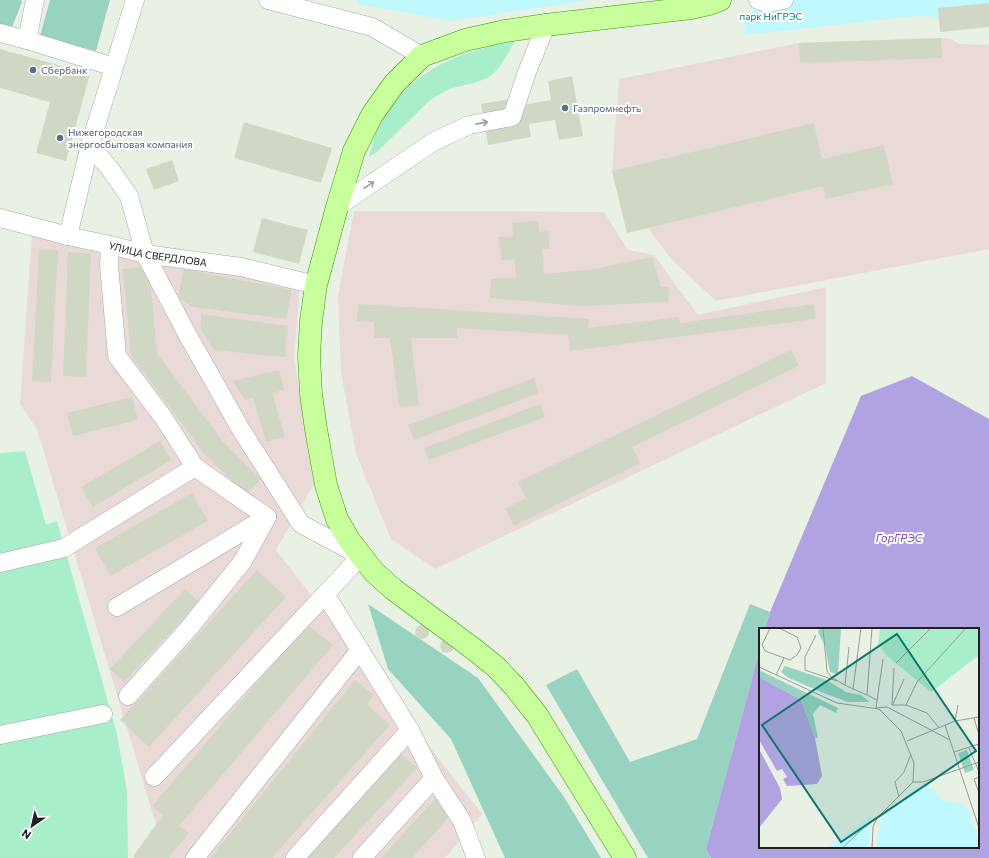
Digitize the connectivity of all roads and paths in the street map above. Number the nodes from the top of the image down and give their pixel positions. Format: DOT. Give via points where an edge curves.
graph roads {
  1 [pos="35,0"];
  2 [pos="135,0"];
  3 [pos="268,0"];
  4 [pos="720,0"];
  5 [pos="758,0"];
  6 [pos="784,0"];
  7 [pos="546,25"];
  8 [pos="0,33"];
  9 [pos="27,40"];
  10 [pos="422,56"];
  11 [pos="114,67"];
  12 [pos="90,144"];
  13 [pos="337,207"];
  14 [pos="1,221"];
  15 [pos="68,236"];
  16 [pos="110,245"];
  17 [pos="145,254"];
  18 [pos="316,285"];
  19 [pos="195,467"];
  20 [pos="288,504"];
  21 [pos="267,517"];
  22 [pos="360,556"];
  23 [pos="0,563"];
  24 [pos="325,594"];
  25 [pos="118,607"];
  26 [pos="360,650"];
  27 [pos="128,696"];
  28 [pos="103,714"];
  29 [pos="410,730"];
  30 [pos="0,735"];
  31 [pos="154,777"];
  32 [pos="434,778"];
  33 [pos="462,821"];
  34 [pos="195,858"];
  35 [pos="295,858"];
  36 [pos="362,858"];
  37 [pos="476,858"];
  38 [pos="489,858"];
  39 [pos="625,858"];
  1 -- 9 [label="street"];
  2 -- 11 [label="street"];
  3 -- 10 [label="street" via="372,27"];
  4 -- 7 [label="main road" via="691,8"];
  5 -- 6 [label="street" via="767,3"];
  7 -- 10 [label="main road" via="466,40"];
  13 -- 7 [label="street, one-way" via="434,142 469,125 512,117"];
  8 -- 9 [label="street"];
  9 -- 11 [label="street"];
  10 -- 13 [label="main road" via="394,84 372,115 354,151"];
  11 -- 12 [label="street"];
  12 -- 15 [label="street"];
  12 -- 17 [label="street" via="129,196"];
  13 -- 18 [label="main road"];
  14 -- 15 [label="street, УЛИЦА СВЕРДЛОВА"];
  15 -- 16 [label="street, УЛИЦА СВЕРДЛОВА"];
  16 -- 17 [label="street, УЛИЦА СВЕРДЛОВА"];
  16 -- 19 [label="street" via="109,265 117,356 163,417"];
  17 -- 18 [label="street, УЛИЦА СВЕРДЛОВА" via="241,267"];
  17 -- 20 [label="street" via="240,428"];
  18 -- 22 [label="main road" via="309,356 316,429 326,485 337,519"];
  19 -- 21 [label="street"];
  19 -- 23 [label="street" via="64,548"];
  20 -- 21 [label="street"];
  20 -- 22 [label="street" via="301,524"];
  21 -- 25 [label="street"];
  21 -- 27 [label="street" via="243,561 189,628"];
  22 -- 24 [label="street"];
  22 -- 39 [label="main road" via="393,589 480,654 514,686 537,715"];
  24 -- 26 [label="street"];
  24 -- 31 [label="street"];
  26 -- 29 [label="street"];
  26 -- 34 [label="street"];
  28 -- 30 [label="street"];
  29 -- 32 [label="street"];
  29 -- 35 [label="street"];
  32 -- 33 [label="street"];
  32 -- 36 [label="street"];
  33 -- 37 [label="street"];
  33 -- 38 [label="street"];
}
